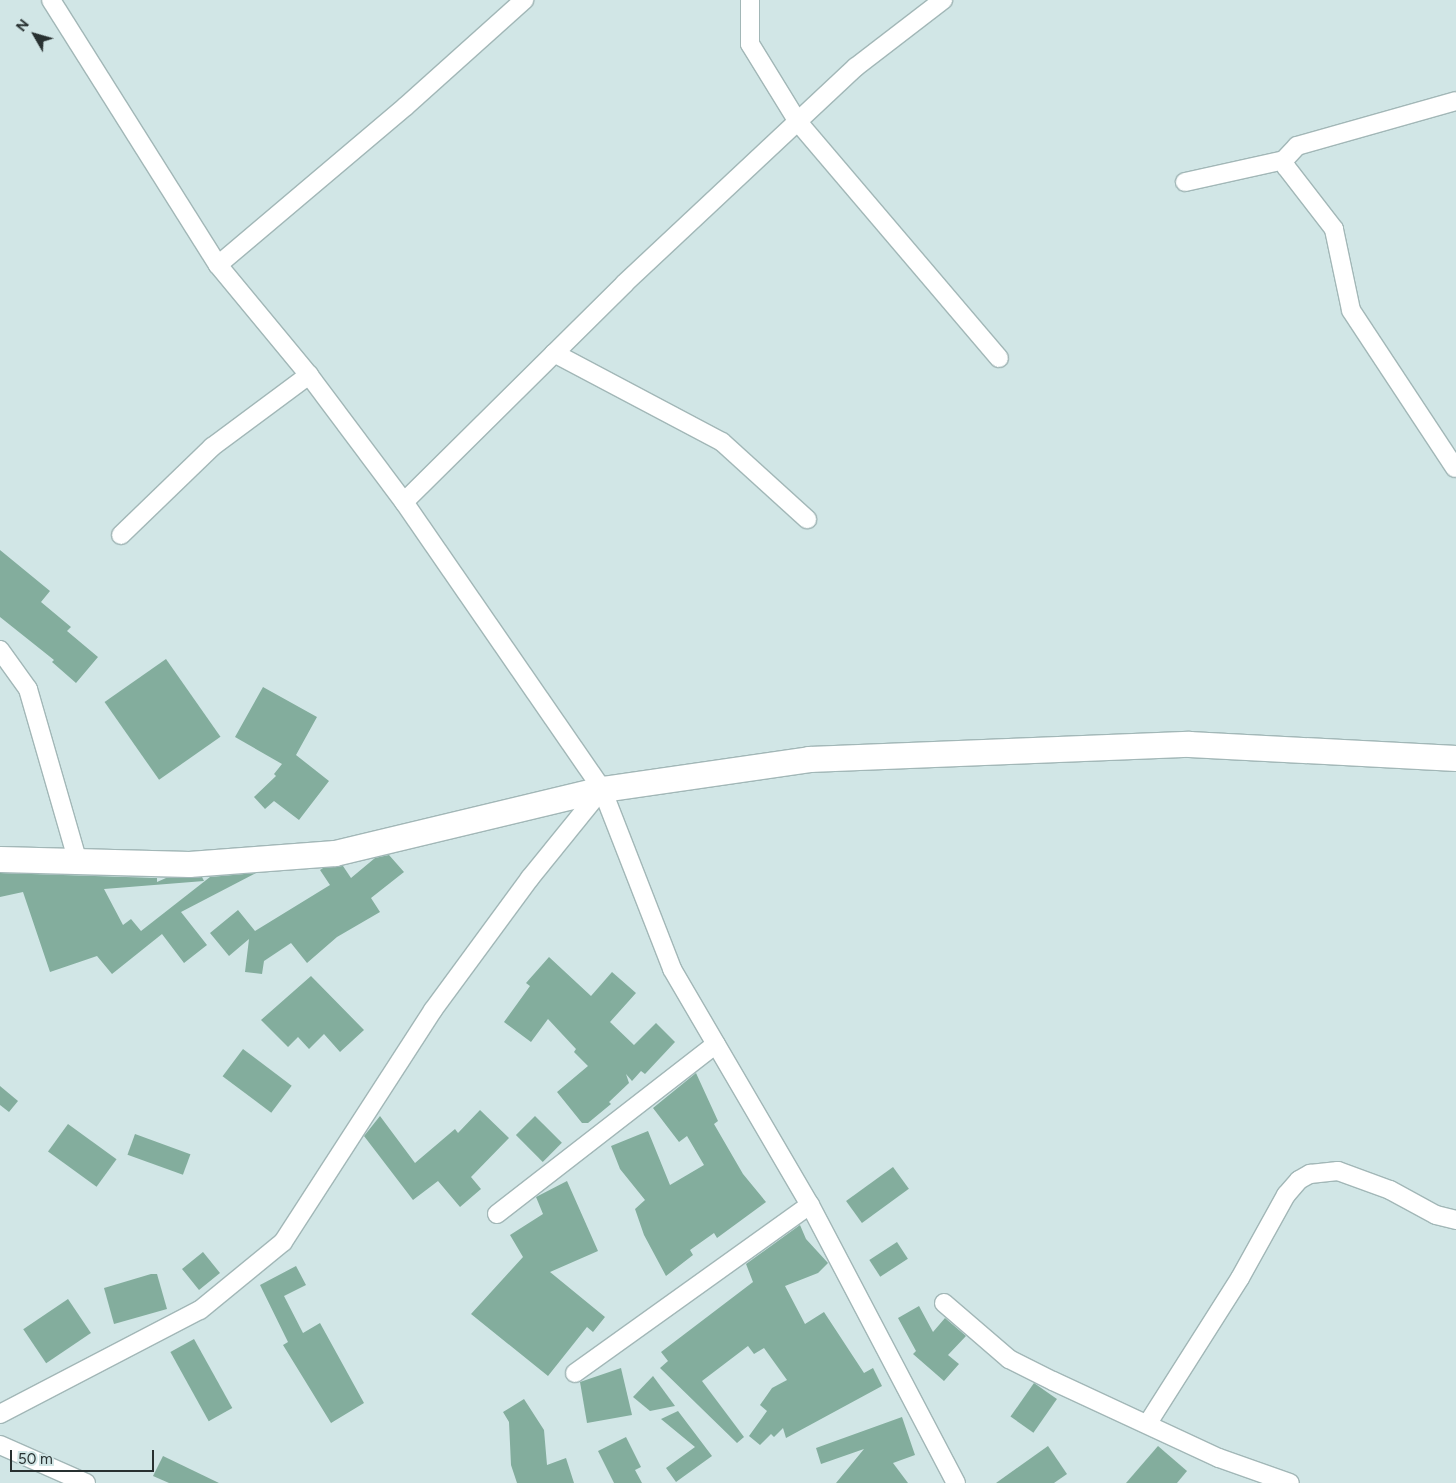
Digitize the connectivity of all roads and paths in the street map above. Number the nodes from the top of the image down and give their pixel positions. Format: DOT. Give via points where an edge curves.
graph roads {
  1 [pos="51,0"];
  2 [pos="524,0"];
  3 [pos="750,0"];
  4 [pos="943,0"];
  5 [pos="1456,101"];
  6 [pos="798,122"];
  7 [pos="1284,160"];
  8 [pos="1184,182"];
  9 [pos="218,265"];
  10 [pos="554,353"];
  11 [pos="999,358"];
  12 [pos="309,374"];
  13 [pos="1454,468"];
  14 [pos="404,502"];
  15 [pos="807,519"];
  16 [pos="121,535"];
  17 [pos="0,650"];
  18 [pos="1456,758"];
  19 [pos="602,789"];
  20 [pos="0,859"];
  21 [pos="78,862"];
  22 [pos="716,1044"];
  23 [pos="810,1205"];
  24 [pos="497,1214"];
  25 [pos="1456,1220"];
  26 [pos="944,1303"];
  27 [pos="575,1373"];
  28 [pos="0,1414"];
  29 [pos="1148,1423"];
  30 [pos="0,1445"];
  31 [pos="86,1483"];
  32 [pos="956,1483"];
  33 [pos="1290,1483"];
  1 -- 9 [label="street"];
  2 -- 9 [label="street" via="406,106"];
  3 -- 6 [label="street" via="750,44"];
  4 -- 6 [label="street" via="856,67"];
  5 -- 7 [label="street" via="1297,146"];
  6 -- 10 [label="street"];
  6 -- 11 [label="street"];
  7 -- 8 [label="street"];
  7 -- 13 [label="street" via="1334,229 1351,310"];
  9 -- 12 [label="street"];
  10 -- 14 [label="street"];
  10 -- 15 [label="street" via="722,442"];
  12 -- 14 [label="street"];
  12 -- 16 [label="street" via="212,447"];
  14 -- 19 [label="street"];
  17 -- 21 [label="street" via="28,689"];
  18 -- 19 [label="street" via="1189,744 1012,749 808,759"];
  19 -- 21 [label="street" via="335,853 189,864"];
  19 -- 22 [label="street" via="672,969"];
  19 -- 28 [label="street" via="530,878 433,1010 283,1242 200,1310"];
  20 -- 21 [label="street"];
  22 -- 23 [label="street"];
  22 -- 24 [label="street"];
  23 -- 27 [label="street"];
  23 -- 32 [label="street"];
  25 -- 29 [label="street" via="1436,1215 1390,1190 1338,1171 1310,1174 1299,1180 1286,1195 1240,1278"];
  26 -- 29 [label="street" via="1009,1359 1052,1382"];
  29 -- 33 [label="street" via="1219,1458"];
  30 -- 31 [label="street"];
}
